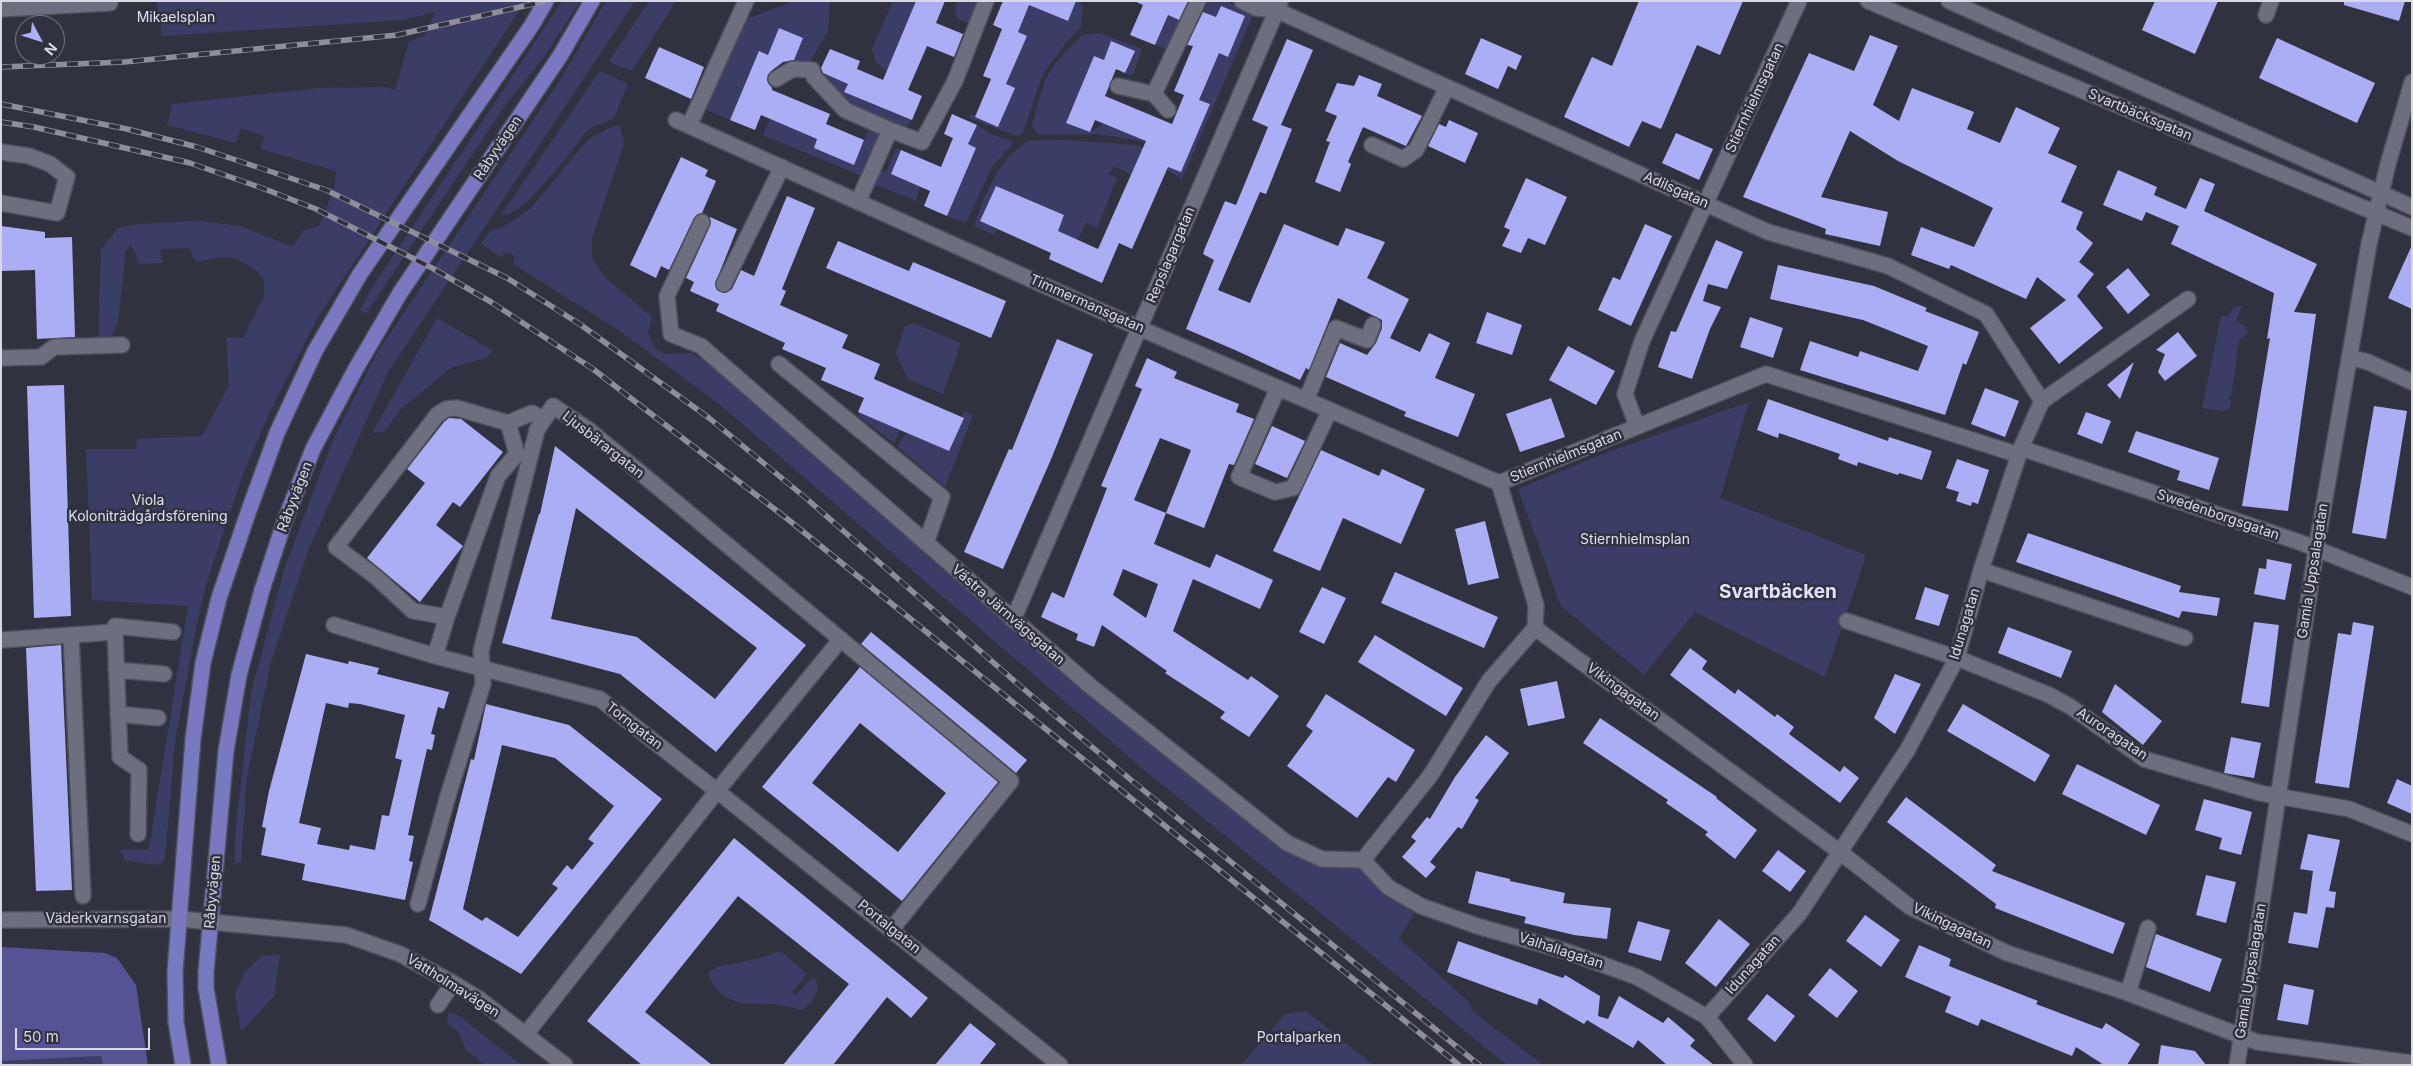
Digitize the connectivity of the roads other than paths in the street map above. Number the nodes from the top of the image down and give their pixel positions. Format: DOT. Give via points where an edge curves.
graph roads {
  1 [pos="546,1"];
  2 [pos="592,1"];
  3 [pos="746,1"];
  4 [pos="986,1"];
  5 [pos="1198,1"];
  6 [pos="1242,1"];
  7 [pos="1800,1"];
  8 [pos="1868,1"];
  9 [pos="1948,1"];
  10 [pos="110,2"];
  11 [pos="1278,6"];
  12 [pos="1,9"];
  13 [pos="776,79"];
  14 [pos="2412,82"];
  15 [pos="1118,86"];
  16 [pos="1447,87"];
  17 [pos="1154,94"];
  18 [pos="1168,110"];
  19 [pos="890,130"];
  20 [pos="1372,145"];
  21 [pos="1,152"];
  22 [pos="782,167"];
  23 [pos="2381,193"];
  24 [pos="858,202"];
  25 [pos="1,203"];
  26 [pos="1707,204"];
  27 [pos="2412,207"];
  28 [pos="2376,213"];
  29 [pos="702,222"];
  30 [pos="2412,228"];
  31 [pos="724,284"];
  32 [pos="2188,299"];
  33 [pos="1373,325"];
  34 [pos="1139,328"];
  35 [pos="122,345"];
  36 [pos="2349,357"];
  37 [pos="1,358"];
  38 [pos="779,364"];
  39 [pos="2412,382"];
  40 [pos="1278,388"];
  41 [pos="1306,400"];
  42 [pos="2042,401"];
  43 [pos="1330,410"];
  44 [pos="544,419"];
  45 [pos="508,423"];
  46 [pos="1637,426"];
  47 [pos="2020,452"];
  48 [pos="1499,483"];
  49 [pos="926,544"];
  50 [pos="2316,550"];
  51 [pos="1981,570"];
  52 [pos="2412,587"];
  53 [pos="446,617"];
  54 [pos="1013,620"];
  55 [pos="1847,621"];
  56 [pos="334,624"];
  57 [pos="1536,628"];
  58 [pos="115,632"];
  59 [pos="173,632"];
  60 [pos="71,636"];
  61 [pos="2185,638"];
  62 [pos="1,640"];
  63 [pos="841,640"];
  64 [pos="435,656"];
  65 [pos="1957,658"];
  66 [pos="483,668"];
  67 [pos="116,670"];
  68 [pos="164,674"];
  69 [pos="118,714"];
  70 [pos="158,718"];
  71 [pos="717,791"];
  72 [pos="2279,796"];
  73 [pos="138,834"];
  74 [pos="2412,834"];
  75 [pos="1840,852"];
  76 [pos="1363,860"];
  77 [pos="84,896"];
  78 [pos="418,904"];
  79 [pos="180,919"];
  80 [pos="1,920"];
  81 [pos="210,922"];
  82 [pos="2148,928"];
  83 [pos="891,930"];
  84 [pos="453,983"];
  85 [pos="2128,993"];
  86 [pos="438,1006"];
  87 [pos="1707,1017"];
  88 [pos="526,1034"];
  89 [pos="2241,1036"];
  90 [pos="2412,1063"];
  91 [pos="183,1065"];
  92 [pos="219,1065"];
  93 [pos="565,1065"];
  94 [pos="1060,1065"];
  95 [pos="1745,1065"];
  96 [pos="2237,1065"];
  1 -- 79 [label="main road" via="360,274 315,351 277,433 219,598 203,663 193,739"];
  2 -- 81 [label="main road, Råbyvägen" via="560,56 400,293 354,370 313,449 262,590 239,675 226,751"];
  3 -- 22 [label="street, Timmermansgatan" via="683,123"];
  4 -- 19 [label="street" via="955,81 922,142"];
  5 -- 17 [label="street"];
  6 -- 11 [label="street, Adilsgatan" via="1256,8"];
  7 -- 26 [label="street, Stiernhielmsgatan"];
  8 -- 28 [label="street, Svartbäcksgatan"];
  9 -- 23 [label="street, Svartbäcksgatan"];
  10 -- 12 [label="street"];
  11 -- 16 [label="street, Adilsgatan"];
  11 -- 34 [label="street, Repslagargatan"];
  13 -- 19 [label="street" via="793,69 812,70 814,77 845,110"];
  14 -- 23 [label="street, Gamla Uppsalagatan"];
  15 -- 17 [label="street"];
  16 -- 20 [label="street" via="1416,150 1403,159"];
  16 -- 26 [label="street, Adilsgatan"];
  17 -- 18 [label="street"];
  19 -- 24 [label="street"];
  21 -- 25 [label="street" via="29,156 50,164 67,176 57,213"];
  22 -- 24 [label="street, Timmermansgatan"];
  22 -- 31 [label="street"];
  23 -- 27 [label="street, Svartbäcksgatan"];
  23 -- 28 [label="street, Gamla Uppsalagatan"];
  24 -- 34 [label="street, Timmermansgatan"];
  26 -- 42 [label="street, Adilsgatan" via="1768,232 1888,266 1986,314"];
  26 -- 46 [label="street, Stiernhielmsgatan" via="1642,341 1625,394"];
  28 -- 30 [label="street, Svartbäcksgatan"];
  28 -- 36 [label="street, Gamla Uppsalagatan"];
  29 -- 49 [label="street, Västra Järnvägsgatan" via="668,296 672,334 701,346"];
  32 -- 42 [label="street"];
  33 -- 41 [label="street" via="1367,340 1336,328"];
  34 -- 40 [label="street, Timmermansgatan"];
  34 -- 54 [label="street, Repslagargatan"];
  35 -- 37 [label="street" via="54,347 41,357"];
  36 -- 39 [label="street"];
  36 -- 50 [label="street, Gamla Uppsalagatan"];
  38 -- 49 [label="street" via="942,497"];
  40 -- 41 [label="street, Timmermansgatan"];
  40 -- 43 [label="street" via="1240,477 1275,492 1292,488"];
  41 -- 43 [label="street, Timmermansgatan"];
  42 -- 47 [label="street, Idunagatan"];
  43 -- 48 [label="street, Timmermansgatan"];
  44 -- 45 [label="street" via="532,413"];
  44 -- 63 [label="street, Ljusbärargatan" via="553,406 589,430"];
  44 -- 66 [label="street, Ljusbärargatan" via="537,430 481,651"];
  45 -- 53 [label="street" via="517,454 498,476"];
  45 -- 53 [label="street" via="457,408 436,414 336,547 413,611"];
  46 -- 47 [label="street, Swedenborgsgatan" via="1766,374"];
  46 -- 48 [label="street, Stiernhielmsgatan"];
  47 -- 50 [label="street, Swedenborgsgatan"];
  47 -- 51 [label="street, Idunagatan"];
  48 -- 57 [label="street, Stiernhielmsgatan" via="1536,605"];
  49 -- 54 [label="street, Västra Järnvägsgatan"];
  50 -- 52 [label="street, Swedenborgsgatan"];
  50 -- 72 [label="street, Gamla Uppsalagatan"];
  51 -- 61 [label="street" via="2001,574"];
  51 -- 65 [label="street, Idunagatan"];
  53 -- 64 [label="street"];
  54 -- 76 [label="street, Västra Järnvägsgatan" via="1088,685 1287,843 1322,859"];
  55 -- 65 [label="street, Auroragatan"];
  56 -- 64 [label="street, Torngatan"];
  57 -- 75 [label="street, Vikingagatan"];
  57 -- 76 [label="street" via="1489,681 1430,776"];
  58 -- 59 [label="street" via="115,626"];
  58 -- 60 [label="street"];
  58 -- 67 [label="street"];
  60 -- 62 [label="street"];
  60 -- 77 [label="street"];
  63 -- 71 [label="street"];
  63 -- 83 [label="street" via="1011,781"];
  64 -- 66 [label="street, Torngatan"];
  65 -- 72 [label="street, Auroragatan" via="2049,695 2144,759"];
  65 -- 75 [label="street, Idunagatan" via="1908,749"];
  66 -- 71 [label="street, Torngatan" via="600,699"];
  66 -- 78 [label="street" via="482,690"];
  67 -- 68 [label="street"];
  67 -- 69 [label="street"];
  69 -- 70 [label="street"];
  69 -- 73 [label="street" via="120,757 139,770"];
  71 -- 83 [label="street, Portalgatan"];
  71 -- 88 [label="street"];
  72 -- 74 [label="street, Auroragatan" via="2349,809"];
  72 -- 89 [label="street, Gamla Uppsalagatan"];
  75 -- 85 [label="street, Vikingagatan" via="1910,906 2007,952"];
  75 -- 87 [label="street, Idunagatan" via="1798,914"];
  76 -- 87 [label="street, Valhallagatan" via="1388,887 1421,906 1637,977"];
  79 -- 80 [label="street, Väderkvarnsgatan"];
  79 -- 81 [label="street, Väderkvarnsgatan"];
  79 -- 91 [label="main road" via="175,972 176,1022"];
  81 -- 84 [label="street, Vattholmavägen" via="346,935 400,954"];
  81 -- 92 [label="main road, Råbyvägen" via="206,988"];
  82 -- 85 [label="street"];
  83 -- 94 [label="street, Portalgatan"];
  84 -- 86 [label="street"];
  84 -- 88 [label="street, Vattholmavägen"];
  85 -- 89 [label="street, Vikingagatan"];
  87 -- 95 [label="street, Valhallagatan"];
  88 -- 93 [label="street, Vattholmavägen"];
  89 -- 90 [label="street, Vikingagatan" via="2257,1042"];
  89 -- 96 [label="street, Gamla Uppsalagatan"];
}
